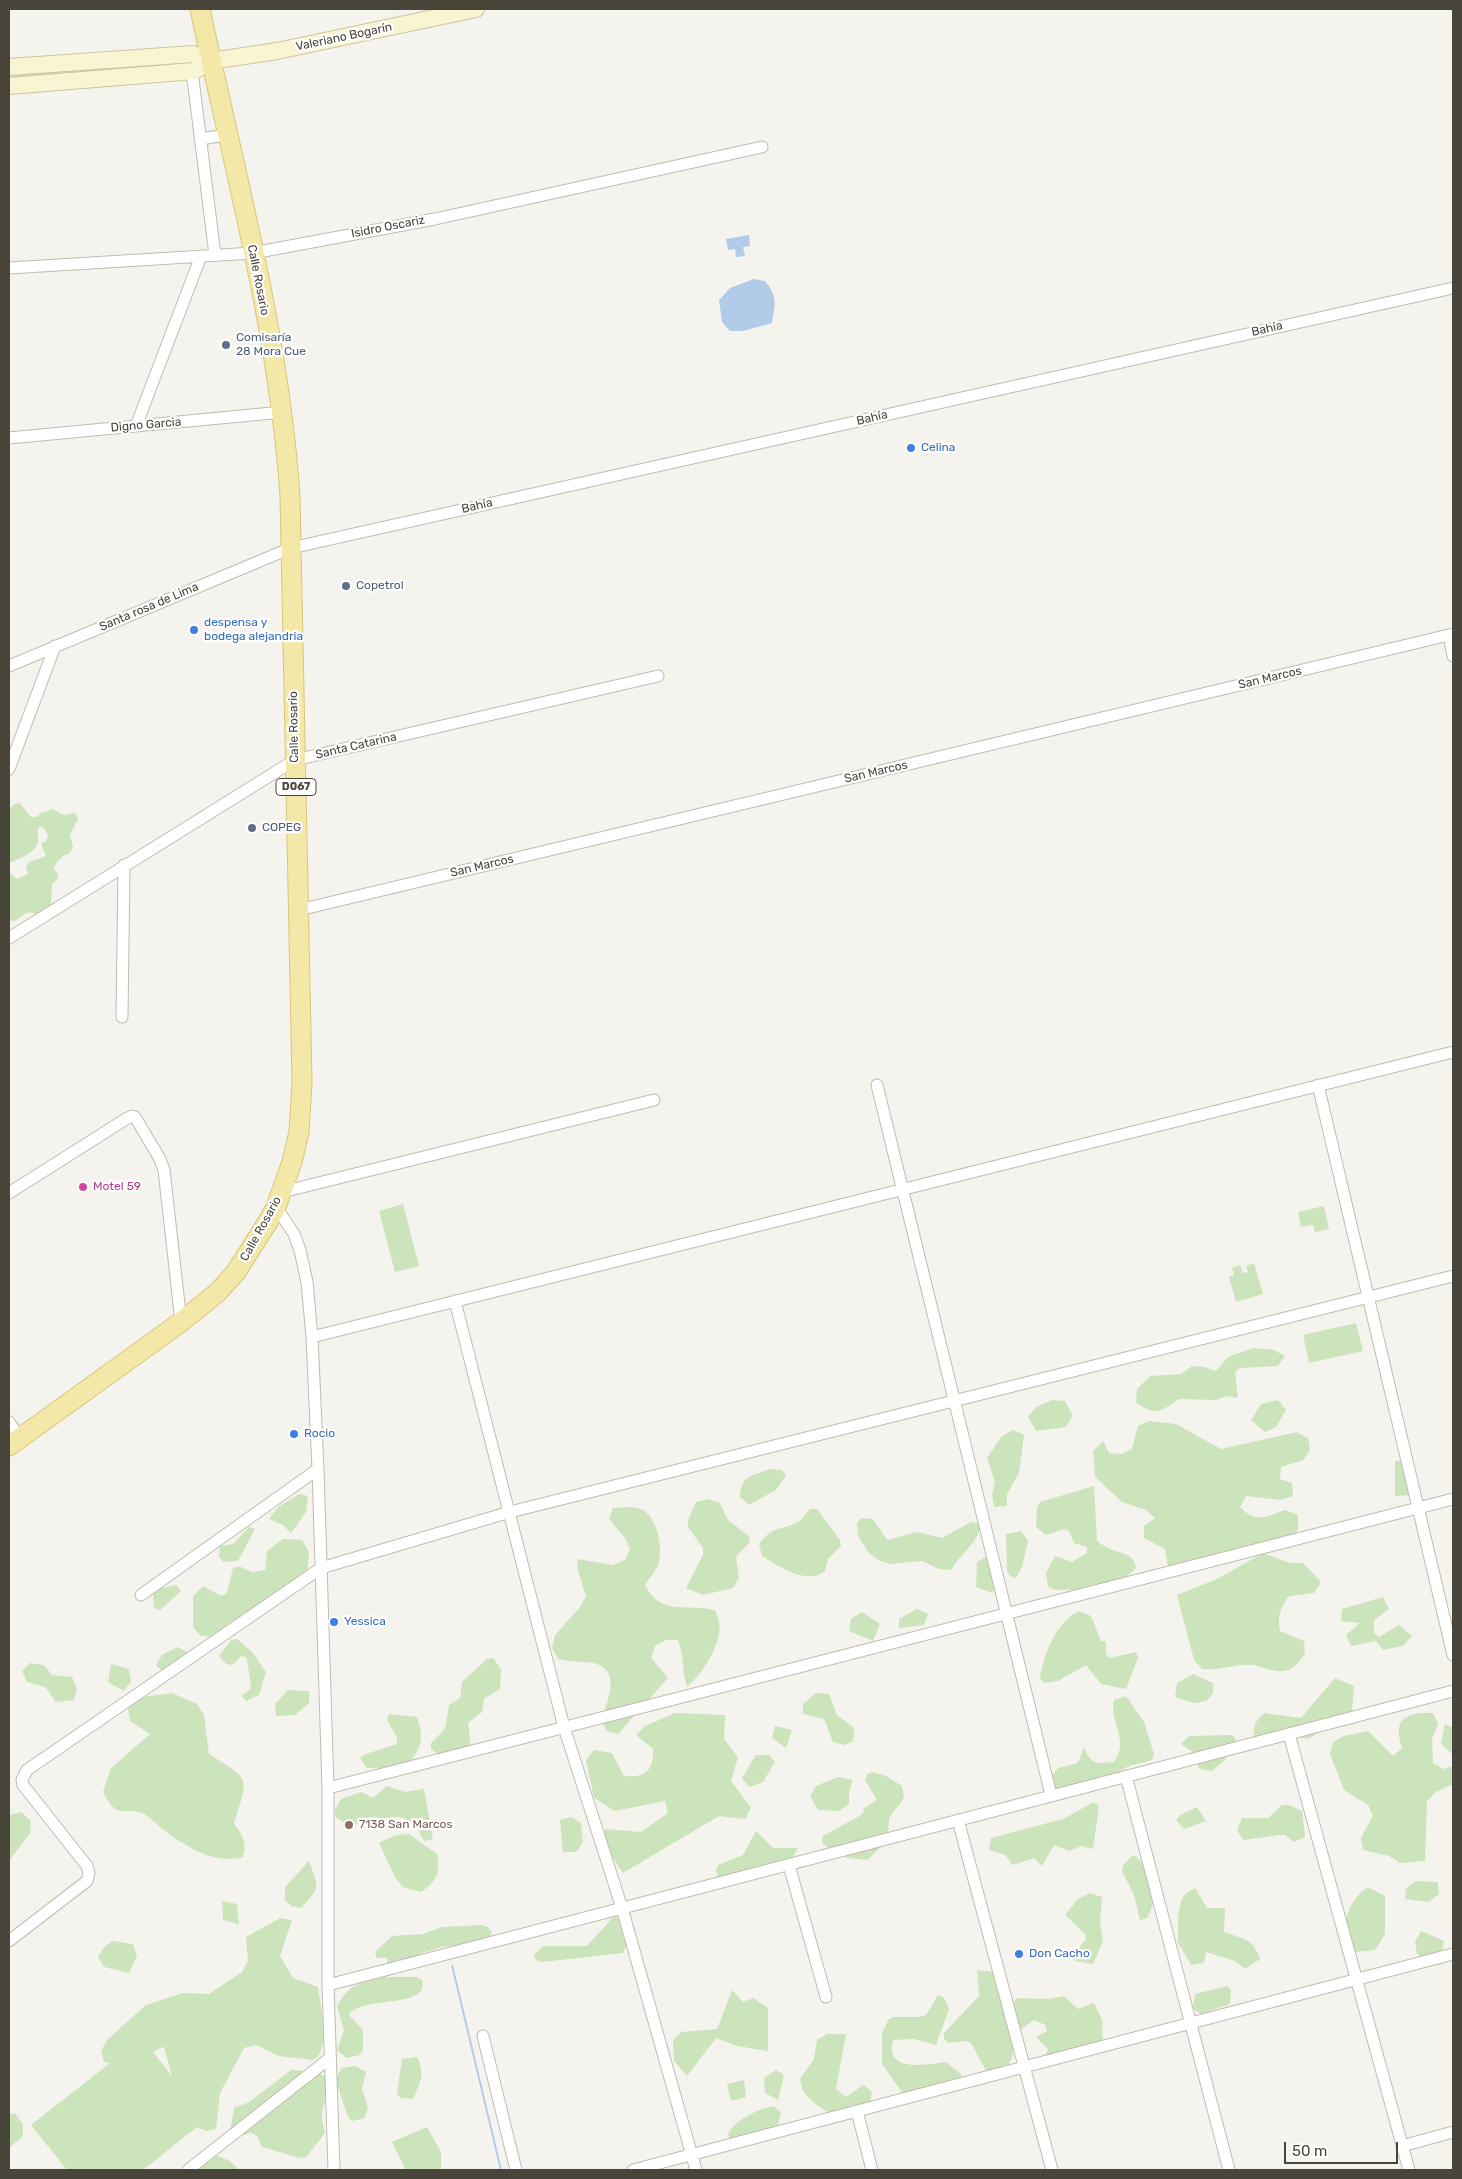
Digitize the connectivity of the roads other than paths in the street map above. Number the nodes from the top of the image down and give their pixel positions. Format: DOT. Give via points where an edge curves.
graph roads {
  1 [pos="200,9"];
  2 [pos="476,9"];
  3 [pos="211,61"];
  4 [pos="9,67"];
  5 [pos="192,71"];
  6 [pos="9,86"];
  7 [pos="227,135"];
  8 [pos="200,139"];
  9 [pos="762,147"];
  10 [pos="253,253"];
  11 [pos="215,255"];
  12 [pos="201,256"];
  13 [pos="9,268"];
  14 [pos="1453,288"];
  15 [pos="283,412"];
  16 [pos="136,426"];
  17 [pos="9,438"];
  18 [pos="290,548"];
  19 [pos="1451,635"];
  20 [pos="55,646"];
  21 [pos="1453,656"];
  22 [pos="9,666"];
  23 [pos="658,676"];
  24 [pos="295,760"];
  25 [pos="9,769"];
  26 [pos="124,865"];
  27 [pos="299,910"];
  28 [pos="9,938"];
  29 [pos="122,1017"];
  30 [pos="1453,1052"];
  31 [pos="877,1085"];
  32 [pos="1318,1085"];
  33 [pos="654,1100"];
  34 [pos="904,1189"];
  35 [pos="9,1193"];
  36 [pos="279,1199"];
  37 [pos="1453,1276"];
  38 [pos="1368,1297"];
  39 [pos="455,1301"];
  40 [pos="181,1322"];
  41 [pos="312,1337"];
  42 [pos="955,1400"];
  43 [pos="9,1422"];
  44 [pos="14,1442"];
  45 [pos="318,1469"];
  46 [pos="1453,1499"];
  47 [pos="1418,1508"];
  48 [pos="510,1512"];
  49 [pos="321,1568"];
  50 [pos="141,1595"];
  51 [pos="1007,1614"];
  52 [pos="1453,1655"];
  53 [pos="1453,1691"];
  54 [pos="564,1728"];
  55 [pos="1289,1734"];
  56 [pos="1126,1776"];
  57 [pos="328,1788"];
  58 [pos="1052,1795"];
  59 [pos="958,1820"];
  60 [pos="788,1864"];
  61 [pos="622,1908"];
  62 [pos="9,1940"];
  63 [pos="1453,1954"];
  64 [pos="1356,1979"];
  65 [pos="328,1985"];
  66 [pos="826,1997"];
  67 [pos="1190,2023"];
  68 [pos="483,2036"];
  69 [pos="330,2058"];
  70 [pos="1024,2067"];
  71 [pos="857,2111"];
  72 [pos="1453,2132"];
  73 [pos="1402,2146"];
  74 [pos="692,2155"];
  75 [pos="188,2170"];
  76 [pos="334,2170"];
  77 [pos="516,2170"];
  78 [pos="633,2170"];
  79 [pos="696,2170"];
  80 [pos="872,2170"];
  81 [pos="1052,2170"];
  82 [pos="1229,2170"];
  83 [pos="1408,2170"];
  1 -- 3 [label="main road, Calle Rosario / D067"];
  2 -- 3 [label="street, Valeriano Bogarín" via="277,51"];
  3 -- 4 [label="street" via="193,54"];
  3 -- 5 [label="street"];
  3 -- 7 [label="main road, Calle Rosario / D067"];
  5 -- 6 [label="street"];
  5 -- 8 [label="street"];
  7 -- 8 [label="street"];
  7 -- 10 [label="main road, Calle Rosario / D067"];
  8 -- 11 [label="street"];
  9 -- 10 [label="street, Isidro Oscariz" via="435,218"];
  10 -- 11 [label="street, Isidro Oscariz"];
  10 -- 15 [label="main road, Calle Rosario / D067"];
  11 -- 12 [label="street, Isidro Oscariz"];
  12 -- 13 [label="street, Isidro Oscariz"];
  12 -- 16 [label="street"];
  14 -- 18 [label="street, Bahía"];
  15 -- 16 [label="street, Digno Garcia"];
  15 -- 18 [label="main road, Calle Rosario / D067" via="290,496"];
  16 -- 17 [label="street, Digno Garcia"];
  18 -- 20 [label="street, Santa rosa de Lima"];
  18 -- 24 [label="main road, Calle Rosario / D067"];
  19 -- 21 [label="street"];
  19 -- 27 [label="street, San Marcos"];
  20 -- 22 [label="street, Santa rosa de Lima"];
  20 -- 25 [label="street"];
  23 -- 24 [label="street, Santa Catarina"];
  24 -- 26 [label="street, Santa Catarina"];
  24 -- 27 [label="main road, Calle Rosario / D067"];
  26 -- 28 [label="street, Santa Catarina"];
  26 -- 29 [label="street"];
  27 -- 36 [label="main road, Calle Rosario / D067" via="301,1109 292,1162"];
  30 -- 32 [label="street"];
  31 -- 34 [label="street"];
  32 -- 34 [label="street"];
  32 -- 38 [label="street"];
  33 -- 36 [label="street"];
  34 -- 39 [label="street"];
  34 -- 42 [label="street"];
  35 -- 40 [label="street" via="126,1119 135,1117 164,1170"];
  36 -- 40 [label="main road, Calle Rosario / D067" via="236,1272 218,1292"];
  36 -- 41 [label="street" via="300,1250 307,1282"];
  37 -- 38 [label="street"];
  38 -- 42 [label="street"];
  38 -- 47 [label="street"];
  39 -- 41 [label="street"];
  39 -- 48 [label="street"];
  40 -- 44 [label="main road, Calle Rosario / D067"];
  41 -- 45 [label="street"];
  42 -- 48 [label="street"];
  42 -- 51 [label="street"];
  43 -- 44 [label="street"];
  45 -- 49 [label="street"];
  45 -- 50 [label="street"];
  46 -- 47 [label="street"];
  47 -- 51 [label="street"];
  47 -- 52 [label="street"];
  48 -- 49 [label="street"];
  48 -- 54 [label="street"];
  49 -- 57 [label="street"];
  49 -- 62 [label="street" via="27,1770 23,1785 87,1866 89,1877"];
  51 -- 54 [label="street"];
  51 -- 58 [label="street"];
  53 -- 55 [label="street"];
  54 -- 57 [label="street"];
  54 -- 61 [label="street"];
  55 -- 56 [label="street"];
  55 -- 64 [label="street"];
  56 -- 58 [label="street"];
  56 -- 67 [label="street"];
  57 -- 65 [label="street"];
  58 -- 59 [label="street"];
  59 -- 60 [label="street"];
  59 -- 70 [label="street"];
  60 -- 61 [label="street"];
  60 -- 66 [label="street"];
  61 -- 65 [label="street"];
  61 -- 74 [label="street"];
  63 -- 64 [label="street"];
  64 -- 67 [label="street"];
  64 -- 73 [label="street"];
  65 -- 69 [label="street"];
  67 -- 70 [label="street"];
  67 -- 82 [label="street"];
  68 -- 77 [label="street"];
  69 -- 75 [label="street"];
  69 -- 76 [label="street"];
  70 -- 71 [label="street"];
  70 -- 81 [label="street"];
  71 -- 74 [label="street"];
  71 -- 80 [label="street"];
  72 -- 73 [label="street"];
  73 -- 83 [label="street"];
  74 -- 78 [label="street"];
  74 -- 79 [label="street"];
}
